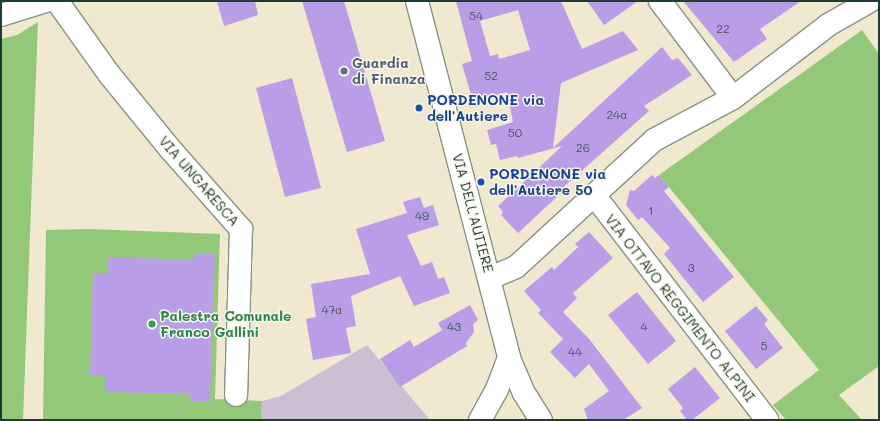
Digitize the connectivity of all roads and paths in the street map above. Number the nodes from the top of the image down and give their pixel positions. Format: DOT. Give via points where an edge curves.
graph roads {
  1 [pos="46,1"];
  2 [pos="57,1"];
  3 [pos="417,1"];
  4 [pos="660,1"];
  5 [pos="870,1"];
  6 [pos="844,7"];
  7 [pos="1,16"];
  8 [pos="733,98"];
  9 [pos="594,195"];
  10 [pos="490,278"];
  11 [pos="509,358"];
  12 [pos="236,395"];
  13 [pos="480,420"];
  14 [pos="541,420"];
  15 [pos="767,420"];
  1 -- 7 [label="street"];
  2 -- 12 [label="street, VIA UNGARESCA" via="109,74 171,150 241,229"];
  3 -- 10 [label="street, VIA DELL'AUTIERE"];
  4 -- 8 [label="street"];
  5 -- 6 [label="street"];
  6 -- 8 [label="street" via="828,25"];
  8 -- 9 [label="street" via="654,140"];
  9 -- 10 [label="street" via="516,267"];
  9 -- 15 [label="street, VIA OTTAVO REGGIMENTO ALPINI"];
  10 -- 11 [label="street, VIA DELL'AUTIERE"];
  11 -- 13 [label="street" via="497,389"];
  11 -- 14 [label="street, VIA DELL'AUTIERE" via="524,393"];
}
